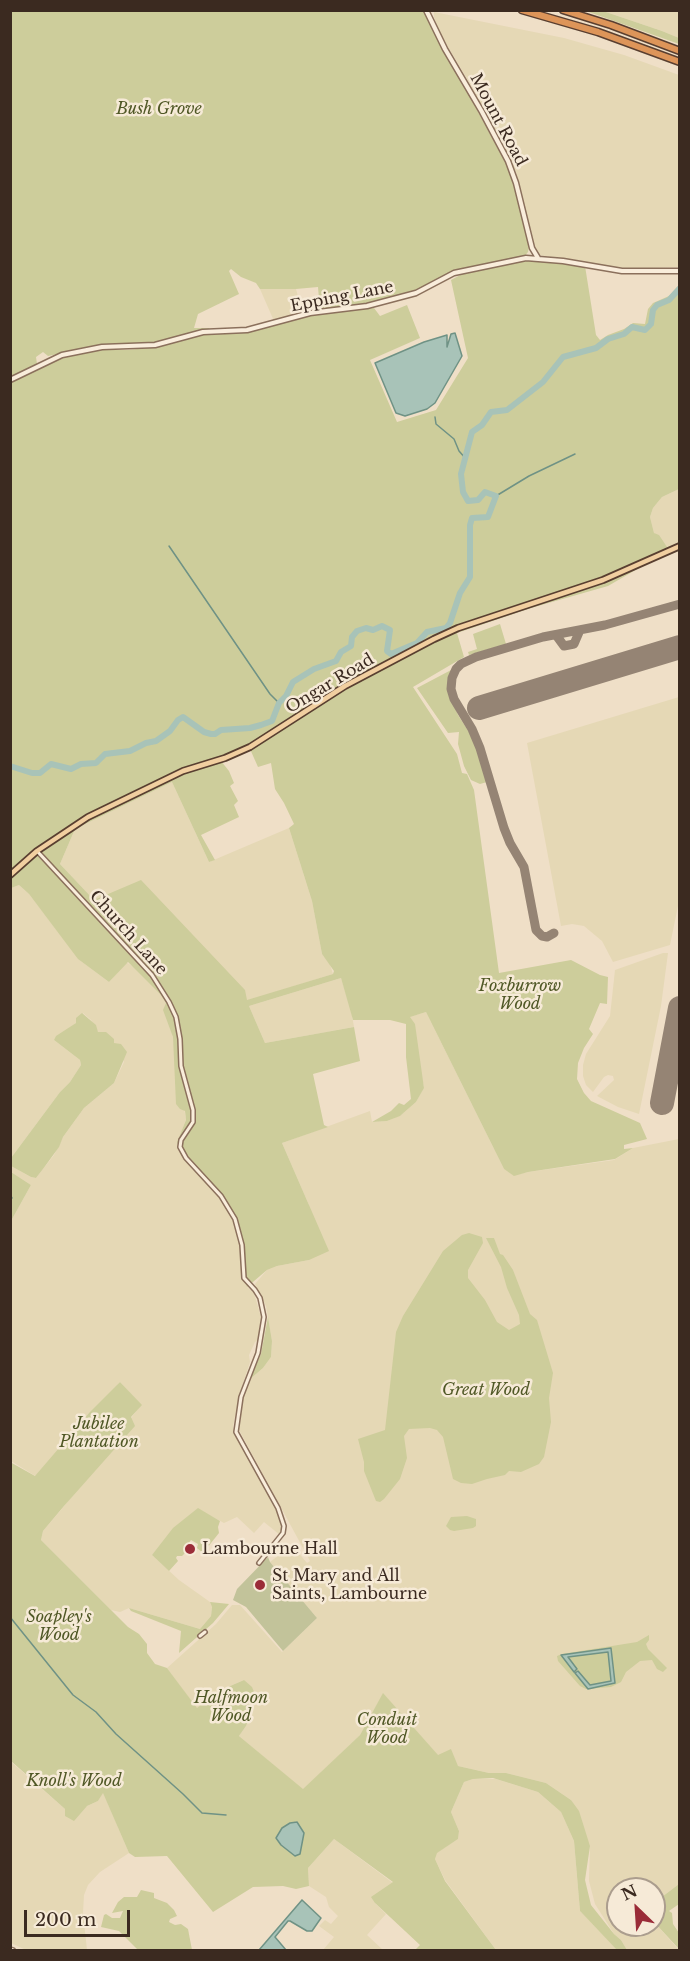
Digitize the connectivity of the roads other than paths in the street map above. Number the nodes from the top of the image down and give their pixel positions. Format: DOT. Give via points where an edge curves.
graph roads {
  1 [pos="522,10"];
  2 [pos="563,10"];
  3 [pos="426,11"];
  4 [pos="680,51"];
  5 [pos="680,62"];
  6 [pos="532,248"];
  7 [pos="526,258"];
  8 [pos="539,258"];
  9 [pos="680,271"];
  10 [pos="10,380"];
  11 [pos="680,546"];
  12 [pos="37,851"];
  13 [pos="10,875"];
  14 [pos="259,1563"];
  15 [pos="205,1632"];
  16 [pos="200,1636"];
  1 -- 5 [label="highway"];
  2 -- 4 [label="highway"];
  3 -- 6 [label="street, Mount Road" via="508,161"];
  6 -- 7 [label="street"];
  6 -- 8 [label="street, Mount Road"];
  7 -- 8 [label="street, Epping Lane"];
  7 -- 10 [label="street, Epping Lane" via="454,273 416,293 367,306 310,313 247,330 203,332 155,345 102,347 62,355"];
  8 -- 9 [label="street, Epping Lane" via="616,270"];
  11 -- 12 [label="main road, Ongar Road" via="603,580 458,628 345,686 250,747 183,771 117,802"];
  12 -- 13 [label="main road, Ongar Road"];
  12 -- 14 [label="street, Church Lane" via="152,975 176,1017 193,1122 180,1147 236,1220 244,1278 260,1298 264,1317 258,1353 241,1397 236,1432 279,1508 284,1526 283,1533"];
  15 -- 16 [label="street"];
}
